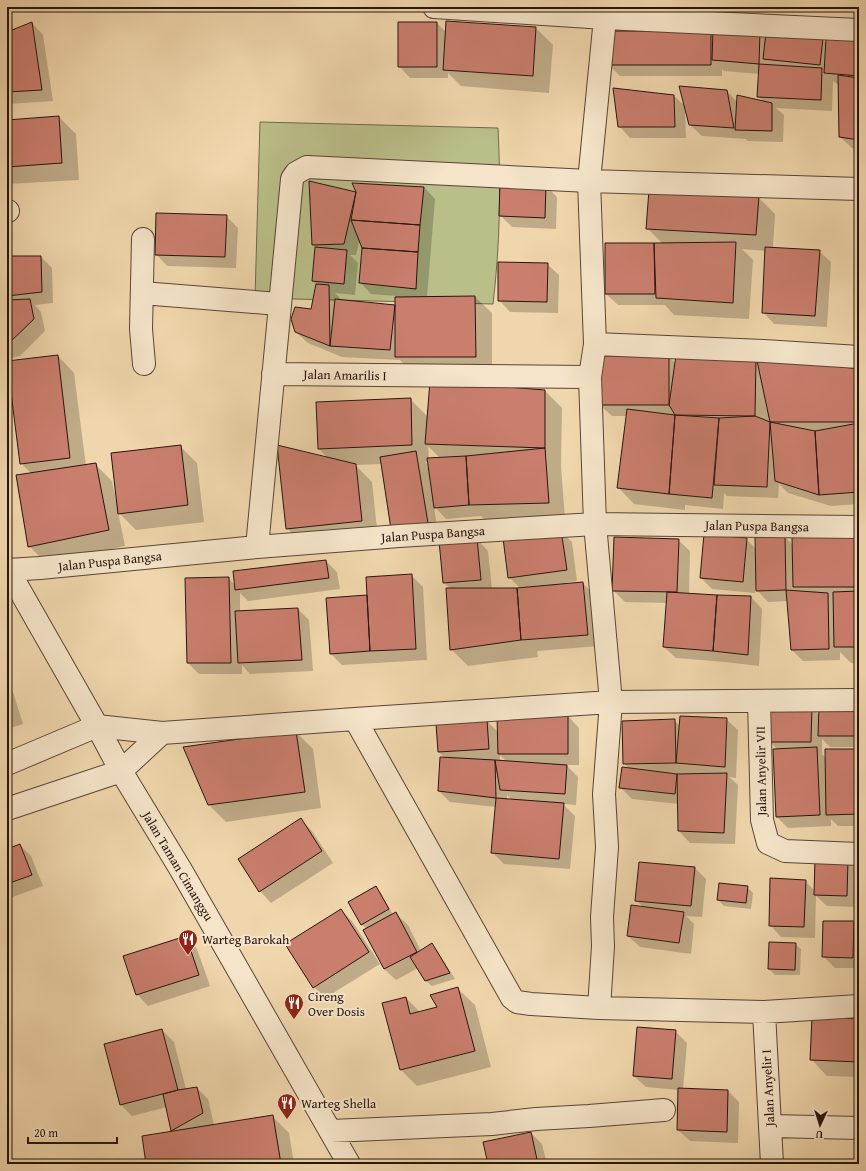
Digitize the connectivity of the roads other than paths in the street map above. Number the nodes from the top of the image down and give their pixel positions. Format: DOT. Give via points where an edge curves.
graph roads {
  1 [pos="434,7"];
  2 [pos="466,8"];
  3 [pos="604,12"];
  4 [pos="859,30"];
  5 [pos="589,181"];
  6 [pos="859,189"];
  7 [pos="143,239"];
  8 [pos="142,293"];
  9 [pos="279,304"];
  10 [pos="595,344"];
  11 [pos="859,357"];
  12 [pos="144,364"];
  13 [pos="273,374"];
  14 [pos="590,377"];
  15 [pos="595,524"];
  16 [pos="859,527"];
  17 [pos="256,547"];
  18 [pos="8,569"];
  19 [pos="859,700"];
  20 [pos="759,701"];
  21 [pos="611,702"];
  22 [pos="355,719"];
  23 [pos="97,726"];
  24 [pos="162,733"];
  25 [pos="7,764"];
  26 [pos="121,771"];
  27 [pos="7,809"];
  28 [pos="859,854"];
  29 [pos="859,1006"];
  30 [pos="599,1008"];
  31 [pos="764,1012"];
  32 [pos="664,1110"];
  33 [pos="771,1126"];
  34 [pos="859,1128"];
  35 [pos="330,1131"];
  36 [pos="349,1164"];
  37 [pos="772,1164"];
  1 -- 2 [label="street"];
  2 -- 3 [label="street"];
  3 -- 4 [label="street"];
  3 -- 5 [label="street"];
  5 -- 6 [label="street"];
  5 -- 9 [label="street" via="307,168 296,173 292,179"];
  5 -- 10 [label="street"];
  7 -- 8 [label="street"];
  8 -- 9 [label="street"];
  8 -- 12 [label="street" via="141,329"];
  9 -- 13 [label="street"];
  10 -- 11 [label="street"];
  10 -- 14 [label="street"];
  13 -- 14 [label="street, Jalan Amarilis I"];
  13 -- 17 [label="street"];
  14 -- 15 [label="street"];
  15 -- 16 [label="street, Jalan Puspa Bangsa"];
  15 -- 17 [label="street, Jalan Puspa Bangsa"];
  15 -- 21 [label="street"];
  17 -- 18 [label="street, Jalan Puspa Bangsa" via="47,568"];
  18 -- 23 [label="street, Jalan Taman Cimanggu"];
  19 -- 20 [label="street"];
  20 -- 21 [label="street"];
  20 -- 28 [label="street, Jalan Anyelir VII" via="762,820 768,843 786,851"];
  21 -- 22 [label="street"];
  21 -- 30 [label="street" via="604,794 607,847"];
  22 -- 24 [label="street"];
  22 -- 30 [label="street" via="512,998 517,1002 531,1004"];
  23 -- 24 [label="street"];
  23 -- 25 [label="street"];
  23 -- 26 [label="street, Jalan Taman Cimanggu"];
  24 -- 26 [label="street"];
  26 -- 27 [label="street"];
  26 -- 35 [label="street, Jalan Taman Cimanggu" via="181,870"];
  29 -- 31 [label="street"];
  30 -- 31 [label="street"];
  31 -- 33 [label="street, Jalan Anyelir I"];
  32 -- 35 [label="street" via="492,1124"];
  33 -- 34 [label="street"];
  33 -- 37 [label="street, Jalan Anyelir I"];
  35 -- 36 [label="street, Jalan Taman Cimanggu"];
}
